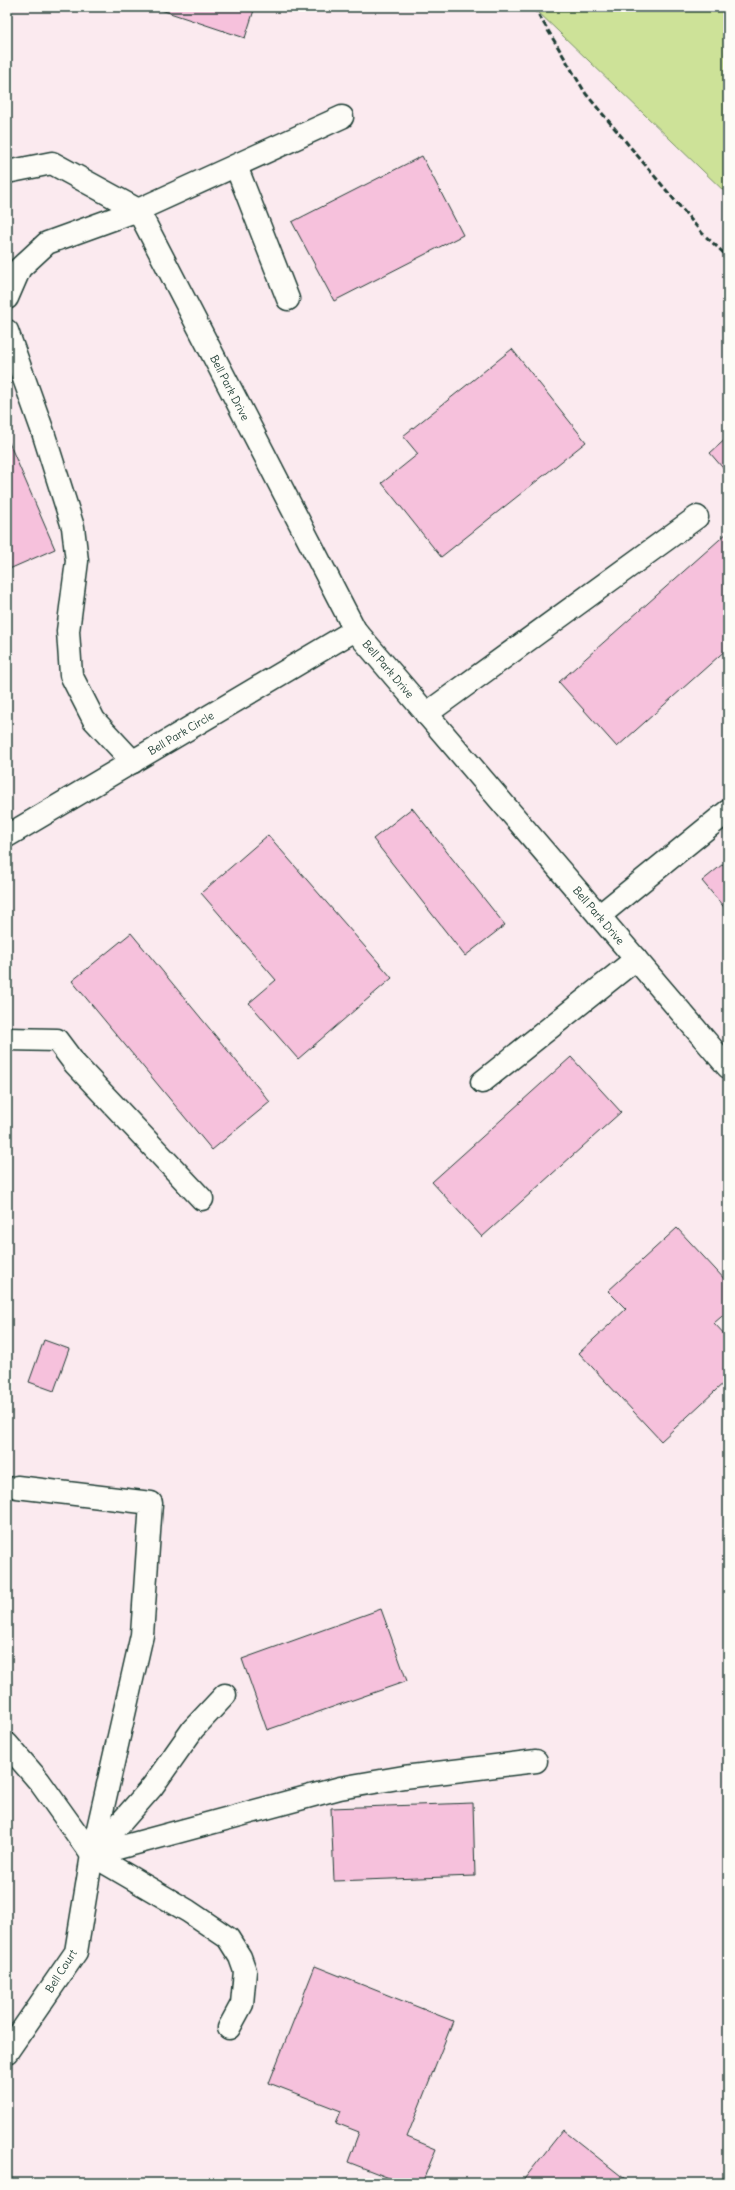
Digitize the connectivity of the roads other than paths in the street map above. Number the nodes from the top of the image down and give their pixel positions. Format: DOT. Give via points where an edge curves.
graph roads {
  1 [pos="342,117"];
  2 [pos="236,166"];
  3 [pos="7,172"];
  4 [pos="138,210"];
  5 [pos="7,298"];
  6 [pos="288,299"];
  7 [pos="7,331"];
  8 [pos="697,517"];
  9 [pos="355,630"];
  10 [pos="426,714"];
  11 [pos="133,762"];
  12 [pos="728,811"];
  13 [pos="7,836"];
  14 [pos="599,916"];
  15 [pos="636,959"];
  16 [pos="7,1039"];
  17 [pos="728,1067"];
  18 [pos="482,1082"];
  19 [pos="202,1199"];
  20 [pos="17,1487"];
  21 [pos="225,1695"];
  22 [pos="7,1744"];
  23 [pos="536,1762"];
  24 [pos="92,1855"];
  25 [pos="229,2028"];
  26 [pos="7,2052"];
  1 -- 2 [label="street"];
  2 -- 4 [label="street"];
  2 -- 6 [label="street"];
  3 -- 4 [label="street" via="52,163"];
  4 -- 5 [label="street" via="47,243 20,268"];
  4 -- 9 [label="street, Bell Park Drive"];
  7 -- 11 [label="street" via="42,429 73,528 77,561 68,631 71,675 94,720"];
  8 -- 10 [label="street"];
  9 -- 10 [label="street, Bell Park Drive"];
  9 -- 11 [label="street, Bell Park Circle"];
  10 -- 14 [label="street, Bell Park Drive"];
  11 -- 13 [label="street, Bell Park Circle"];
  12 -- 14 [label="street"];
  14 -- 15 [label="street, Bell Park Drive"];
  15 -- 17 [label="street, Bell Park Drive"];
  15 -- 18 [label="street"];
  16 -- 19 [label="street" via="57,1040 75,1064"];
  20 -- 24 [label="street, Bell Court" via="150,1503 142,1635"];
  21 -- 24 [label="street" via="193,1729 152,1787"];
  22 -- 24 [label="street" via="38,1781"];
  23 -- 24 [label="street" via="404,1777 340,1788"];
  24 -- 25 [label="street" via="188,1911 228,1938 245,1971 242,2004"];
  24 -- 26 [label="street, Bell Court" via="76,1952"];
}
